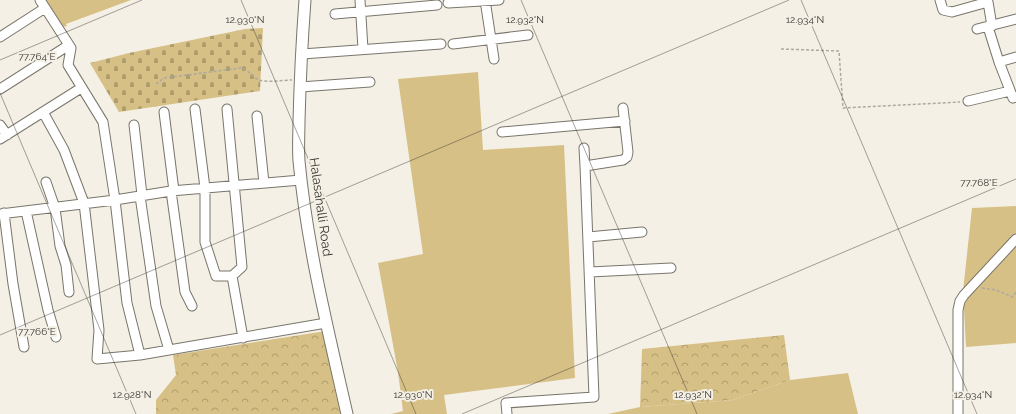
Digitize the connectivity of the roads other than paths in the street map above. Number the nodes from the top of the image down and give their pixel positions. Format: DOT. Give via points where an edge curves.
graph roads {
  1 [pos="40,0"];
  2 [pos="305,0"];
  3 [pos="360,0"];
  4 [pos="499,0"];
  5 [pos="940,0"];
  6 [pos="485,1"];
  7 [pos="448,3"];
  8 [pos="437,5"];
  9 [pos="45,8"];
  10 [pos="361,12"];
  11 [pos="335,14"];
  12 [pos="1016,19"];
  13 [pos="990,26"];
  14 [pos="976,29"];
  15 [pos="528,35"];
  16 [pos="0,37"];
  17 [pos="491,39"];
  18 [pos="440,44"];
  19 [pos="453,44"];
  20 [pos="69,45"];
  21 [pos="364,49"];
  22 [pos="302,54"];
  23 [pos="1016,57"];
  24 [pos="494,59"];
  25 [pos="999,62"];
  26 [pos="370,82"];
  27 [pos="300,83"];
  28 [pos="81,88"];
  29 [pos="0,89"];
  30 [pos="1013,94"];
  31 [pos="968,101"];
  32 [pos="623,108"];
  33 [pos="195,109"];
  34 [pos="227,109"];
  35 [pos="43,112"];
  36 [pos="164,112"];
  37 [pos="257,116"];
  38 [pos="625,120"];
  39 [pos="0,125"];
  40 [pos="134,125"];
  41 [pos="502,132"];
  42 [pos="3,137"];
  43 [pos="584,148"];
  44 [pos="585,166"];
  45 [pos="301,180"];
  46 [pos="46,182"];
  47 [pos="264,183"];
  48 [pos="235,186"];
  49 [pos="205,188"];
  50 [pos="172,191"];
  51 [pos="141,195"];
  52 [pos="115,200"];
  53 [pos="84,203"];
  54 [pos="54,208"];
  55 [pos="26,211"];
  56 [pos="2,214"];
  57 [pos="642,232"];
  58 [pos="588,237"];
  59 [pos="1016,239"];
  60 [pos="671,268"];
  61 [pos="590,272"];
  62 [pos="232,276"];
  63 [pos="69,292"];
  64 [pos="192,306"];
  65 [pos="326,323"];
  66 [pos="56,337"];
  67 [pos="243,338"];
  68 [pos="24,347"];
  69 [pos="169,350"];
  70 [pos="140,355"];
  71 [pos="347,414"];
  72 [pos="506,414"];
  73 [pos="958,414"];
  1 -- 9 [label="street"];
  2 -- 22 [label="main road, Halasahalli Road"];
  3 -- 10 [label="street"];
  4 -- 6 [label="street"];
  5 -- 13 [label="street" via="943,10 952,12 988,2"];
  6 -- 7 [label="street"];
  6 -- 17 [label="street"];
  8 -- 10 [label="street"];
  9 -- 16 [label="street"];
  9 -- 20 [label="street"];
  10 -- 11 [label="street"];
  10 -- 21 [label="street"];
  12 -- 13 [label="street"];
  13 -- 14 [label="street"];
  13 -- 25 [label="street"];
  15 -- 17 [label="street"];
  17 -- 19 [label="street"];
  17 -- 24 [label="street"];
  18 -- 21 [label="street"];
  20 -- 28 [label="street" via="71,48 68,65"];
  20 -- 29 [label="street"];
  21 -- 22 [label="street"];
  22 -- 27 [label="main road, Halasahalli Road"];
  23 -- 25 [label="street"];
  25 -- 30 [label="street"];
  26 -- 27 [label="street"];
  27 -- 45 [label="main road, Halasahalli Road"];
  28 -- 35 [label="street"];
  28 -- 52 [label="street" via="103,122"];
  30 -- 31 [label="street"];
  32 -- 38 [label="street"];
  33 -- 49 [label="street"];
  34 -- 48 [label="street"];
  35 -- 42 [label="street"];
  35 -- 53 [label="street" via="64,150"];
  36 -- 50 [label="street"];
  37 -- 47 [label="street"];
  38 -- 41 [label="street"];
  38 -- 44 [label="street" via="627,157 623,160"];
  39 -- 42 [label="street"];
  40 -- 51 [label="street"];
  43 -- 44 [label="street"];
  44 -- 58 [label="street"];
  45 -- 47 [label="street"];
  45 -- 65 [label="main road, Halasahalli Road"];
  46 -- 54 [label="street"];
  47 -- 48 [label="street"];
  48 -- 49 [label="street"];
  48 -- 62 [label="street" via="242,267"];
  49 -- 50 [label="street"];
  49 -- 62 [label="street" via="205,242 216,276"];
  50 -- 51 [label="street"];
  50 -- 64 [label="street" via="185,292"];
  51 -- 52 [label="street"];
  51 -- 69 [label="street" via="156,306"];
  52 -- 53 [label="street"];
  52 -- 70 [label="street" via="127,303"];
  53 -- 54 [label="street"];
  53 -- 70 [label="street" via="98,330 97,359"];
  54 -- 55 [label="street"];
  54 -- 63 [label="street"];
  55 -- 56 [label="street"];
  55 -- 66 [label="street"];
  56 -- 68 [label="street"];
  57 -- 58 [label="street"];
  58 -- 61 [label="street"];
  59 -- 73 [label="street" via="960,301"];
  60 -- 61 [label="street"];
  61 -- 72 [label="street" via="594,397 506,404"];
  62 -- 67 [label="street"];
  65 -- 67 [label="street"];
  65 -- 71 [label="main road, Halasahalli Road"];
  67 -- 69 [label="street"];
  69 -- 70 [label="street"];
}
